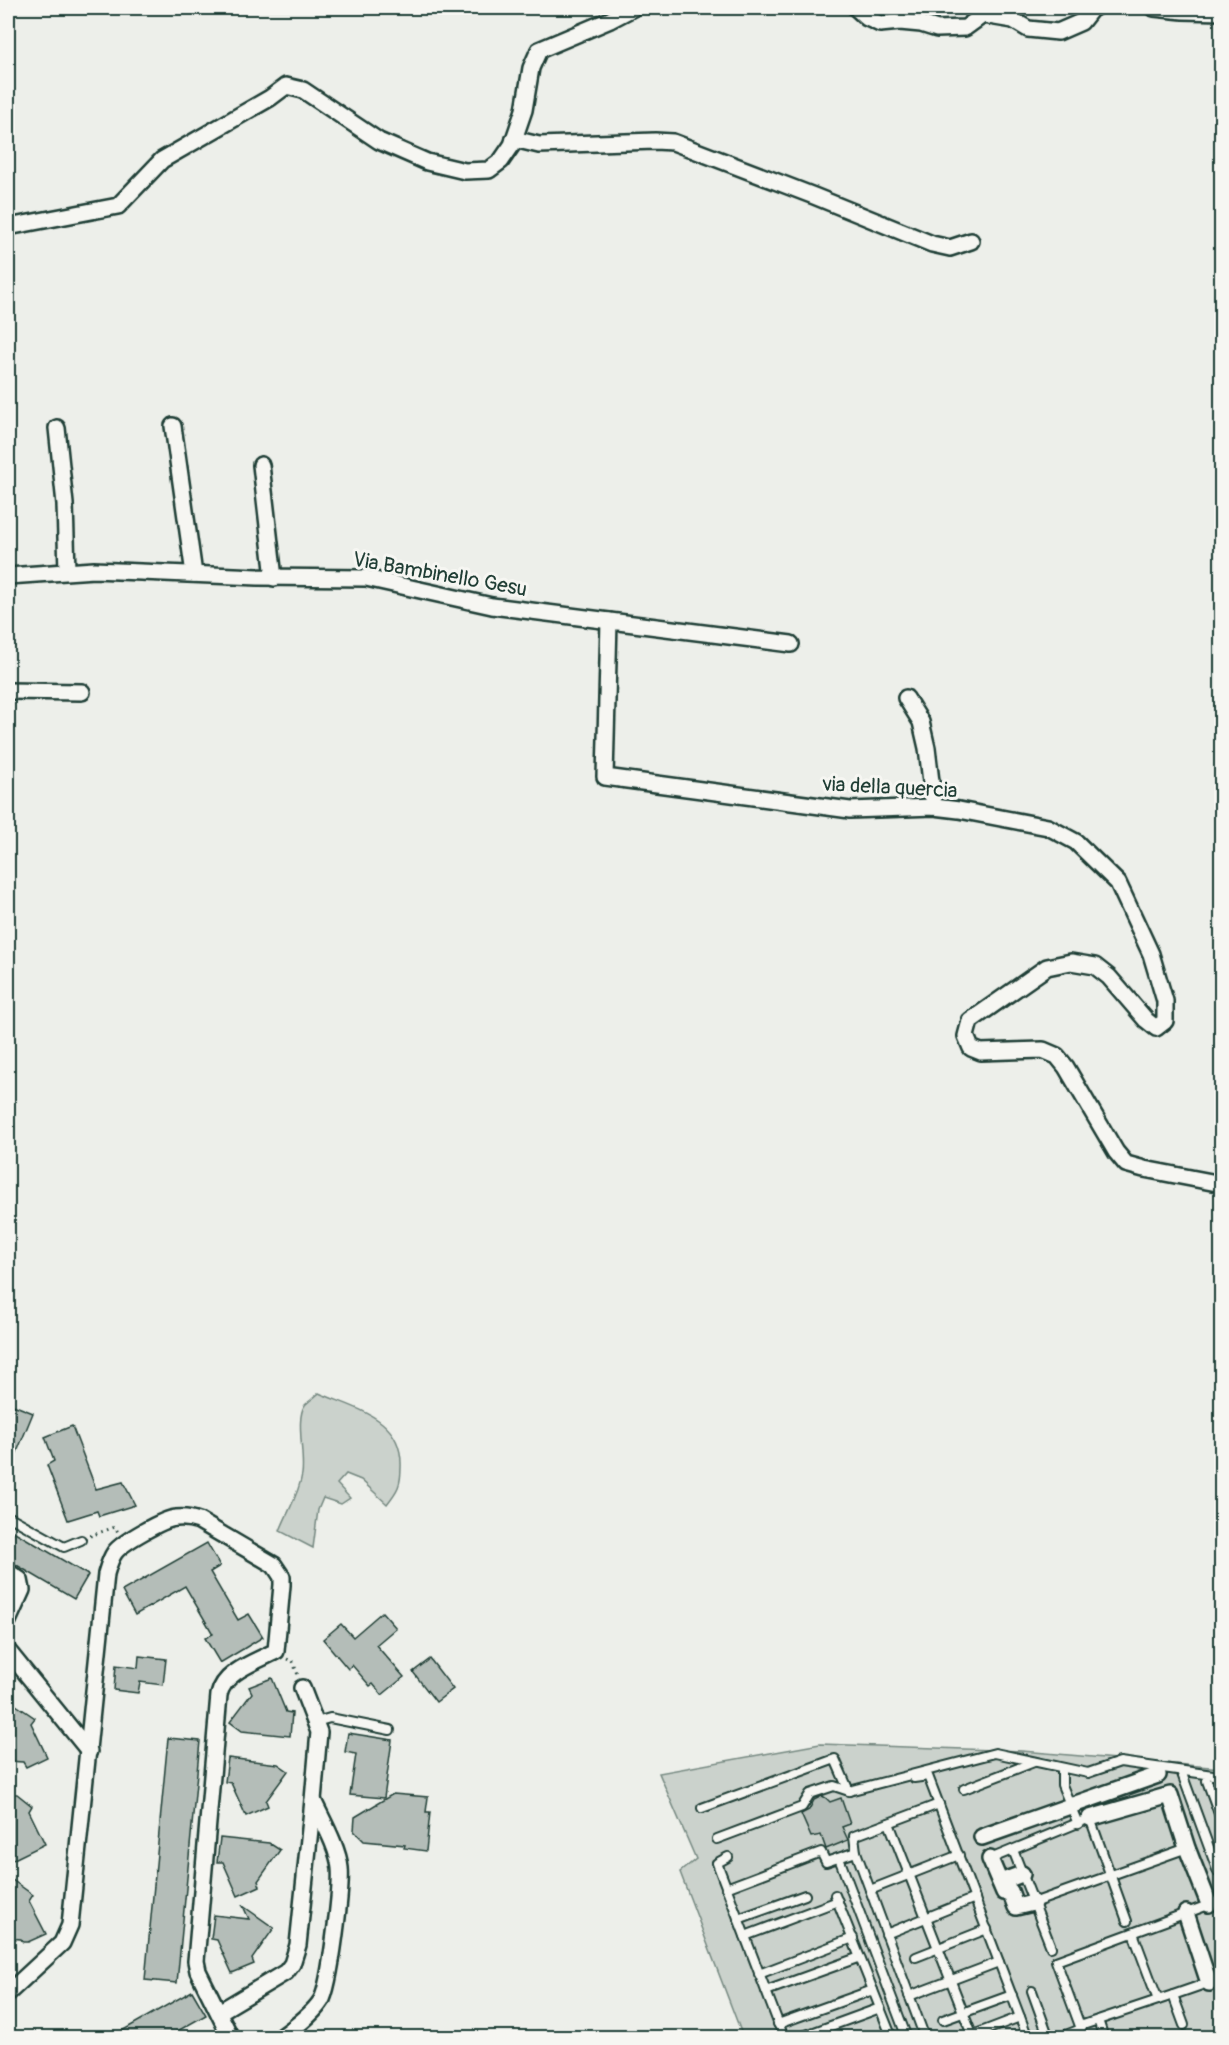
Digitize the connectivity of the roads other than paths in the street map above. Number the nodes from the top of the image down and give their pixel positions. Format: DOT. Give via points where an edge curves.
graph roads {
  1 [pos="633,8"];
  2 [pos="856,8"];
  3 [pos="1094,8"];
  4 [pos="1155,8"];
  5 [pos="1221,12"];
  6 [pos="514,139"];
  7 [pos="8,227"];
  8 [pos="971,241"];
  9 [pos="173,426"];
  10 [pos="57,428"];
  11 [pos="261,465"];
  12 [pos="67,571"];
  13 [pos="194,574"];
  14 [pos="8,576"];
  15 [pos="274,578"];
  16 [pos="609,621"];
  17 [pos="791,644"];
  18 [pos="8,691"];
  19 [pos="82,692"];
  20 [pos="906,698"];
  21 [pos="934,807"];
  22 [pos="1221,1184"];
  23 [pos="8,1516"];
  24 [pos="81,1540"];
  25 [pos="8,1572"];
  26 [pos="8,1621"];
  27 [pos="8,1651"];
  28 [pos="302,1688"];
  29 [pos="316,1722"];
  30 [pos="390,1730"];
  31 [pos="89,1751"];
  32 [pos="1035,1762"];
  33 [pos="1062,1768"];
  34 [pos="1181,1771"];
  35 [pos="1158,1775"];
  36 [pos="1221,1779"];
  37 [pos="886,1781"];
  38 [pos="1207,1781"];
  39 [pos="964,1789"];
  40 [pos="849,1791"];
  41 [pos="313,1800"];
  42 [pos="939,1804"];
  43 [pos="1070,1806"];
  44 [pos="702,1808"];
  45 [pos="1084,1821"];
  46 [pos="1221,1822"];
  47 [pos="889,1823"];
  48 [pos="982,1837"];
  49 [pos="717,1839"];
  50 [pos="1187,1848"];
  51 [pos="1013,1850"];
  52 [pos="856,1852"];
  53 [pos="959,1855"];
  54 [pos="728,1857"];
  55 [pos="839,1858"];
  56 [pos="990,1859"];
  57 [pos="1220,1872"];
  58 [pos="1022,1874"];
  59 [pos="909,1875"];
  60 [pos="1111,1875"];
  61 [pos="1221,1881"];
  62 [pos="1000,1882"];
  63 [pos="726,1888"];
  64 [pos="870,1890"];
  65 [pos="806,1895"];
  66 [pos="975,1898"];
  67 [pos="1215,1902"];
  68 [pos="1034,1903"];
  69 [pos="860,1913"];
  70 [pos="1186,1913"];
  71 [pos="926,1918"];
  72 [pos="738,1919"];
  73 [pos="846,1920"];
  74 [pos="1127,1921"];
  75 [pos="987,1929"];
  76 [pos="1132,1933"];
  77 [pos="886,1934"];
  78 [pos="745,1936"];
  79 [pos="853,1938"];
  80 [pos="1051,1947"];
  81 [pos="938,1948"];
  82 [pos="860,1956"];
  83 [pos="916,1957"];
  84 [pos="999,1962"];
  85 [pos="759,1974"];
  86 [pos="951,1980"];
  87 [pos="1215,1981"];
  88 [pos="873,1990"];
  89 [pos="1032,1990"];
  90 [pos="766,1991"];
  91 [pos="8,1993"];
  92 [pos="1012,1995"];
  93 [pos="1173,1995"];
  94 [pos="909,1996"];
  95 [pos="1158,2000"];
  96 [pos="880,2008"];
  97 [pos="219,2012"];
  98 [pos="964,2013"];
  99 [pos="1020,2017"];
  100 [pos="943,2020"];
  101 [pos="1098,2020"];
  102 [pos="778,2024"];
  103 [pos="1184,2025"];
  104 [pos="1080,2026"];
  105 [pos="229,2036"];
  106 [pos="968,2036"];
  107 [pos="280,2037"];
  108 [pos="784,2037"];
  109 [pos="798,2037"];
  110 [pos="892,2037"];
  111 [pos="907,2037"];
  112 [pos="925,2037"];
  113 [pos="1028,2037"];
  114 [pos="1047,2037"];
  115 [pos="1058,2037"];
  116 [pos="1104,2037"];
  1 -- 6 [label="street" via="539,50"];
  2 -- 3 [label="street" via="880,24 965,28 983,15 1013,20 1028,29 1058,32 1081,22"];
  4 -- 5 [label="street"];
  6 -- 7 [label="street" via="501,161 489,170 465,171 427,162 379,141 303,90 286,86 162,160 118,207"];
  6 -- 8 [label="street" via="540,145 673,142 932,243 950,248"];
  9 -- 13 [label="street"];
  10 -- 12 [label="street"];
  11 -- 15 [label="street"];
  12 -- 13 [label="street, Via Bambinello Gesu"];
  12 -- 14 [label="street, Via Bambinello Gesu"];
  13 -- 15 [label="street, Via Bambinello Gesu"];
  15 -- 16 [label="street, Via Bambinello Gesu" via="366,578 492,606"];
  16 -- 17 [label="street, Via Bambinello Gesu"];
  16 -- 21 [label="street, via della quercia" via="605,777 850,810"];
  18 -- 19 [label="street"];
  20 -- 21 [label="street" via="921,722"];
  21 -- 22 [label="street, via della quercia" via="1048,827 1076,842 1118,883 1151,954 1165,1000 1165,1021 1156,1028 1095,966 1071,962 1047,967 970,1021 966,1036 971,1048 981,1052 1043,1050 1056,1056 1126,1164"];
  23 -- 24 [label="lane" via="64,1547"];
  25 -- 26 [label="street" via="20,1580 22,1590"];
  27 -- 31 [label="street"];
  28 -- 29 [label="street"];
  29 -- 30 [label="lane" via="330,1718"];
  29 -- 41 [label="street" via="319,1742"];
  31 -- 91 [label="street" via="70,1925 55,1949"];
  31 -- 97 [label="street" via="106,1574 116,1551 167,1519 189,1518 274,1565 282,1577 276,1651 231,1675 219,1695 196,1951 198,1971"];
  32 -- 33 [label="lane"];
  32 -- 37 [label="lane" via="995,1753"];
  32 -- 39 [label="lane"];
  33 -- 34 [label="lane" via="1088,1773 1120,1762"];
  33 -- 43 [label="lane" via="1062,1785"];
  34 -- 36 [label="lane"];
  34 -- 57 [label="lane"];
  35 -- 43 [label="street"];
  37 -- 40 [label="lane"];
  37 -- 42 [label="lane" via="928,1776"];
  38 -- 46 [label="lane"];
  40 -- 44 [label="lane" via="835,1759"];
  40 -- 49 [label="lane" via="834,1786 810,1794 802,1807"];
  41 -- 97 [label="street" via="298,1945 292,1964 277,1978"];
  41 -- 107 [label="street" via="340,1868 329,1972 322,2000"];
  42 -- 47 [label="lane"];
  42 -- 53 [label="lane"];
  43 -- 45 [label="lane"];
  43 -- 48 [label="street"];
  45 -- 50 [label="street" via="1170,1795"];
  45 -- 51 [label="lane"];
  45 -- 60 [label="lane"];
  47 -- 52 [label="lane" via="854,1836"];
  47 -- 59 [label="lane"];
  50 -- 60 [label="lane"];
  50 -- 67 [label="street"];
  51 -- 56 [label="lane"];
  51 -- 58 [label="lane"];
  52 -- 55 [label="lane"];
  52 -- 64 [label="lane"];
  53 -- 59 [label="lane"];
  53 -- 66 [label="lane"];
  54 -- 63 [label="lane" via="717,1863"];
  55 -- 63 [label="lane" via="826,1862 821,1852"];
  55 -- 69 [label="lane"];
  56 -- 62 [label="street"];
  57 -- 61 [label="lane"];
  58 -- 62 [label="street"];
  58 -- 68 [label="lane"];
  59 -- 64 [label="lane"];
  59 -- 71 [label="lane"];
  60 -- 68 [label="lane"];
  60 -- 74 [label="lane"];
  62 -- 68 [label="street" via="1004,1892 1010,1891 1016,1907"];
  63 -- 72 [label="lane"];
  64 -- 77 [label="lane"];
  65 -- 72 [label="lane"];
  66 -- 71 [label="lane"];
  66 -- 75 [label="lane"];
  67 -- 70 [label="lane"];
  68 -- 80 [label="lane"];
  69 -- 73 [label="lane"];
  69 -- 111 [label="lane"];
  70 -- 76 [label="lane"];
  70 -- 87 [label="street"];
  71 -- 77 [label="lane"];
  71 -- 81 [label="lane"];
  72 -- 78 [label="lane"];
  73 -- 78 [label="lane" via="837,1898"];
  73 -- 79 [label="lane"];
  75 -- 81 [label="lane"];
  75 -- 84 [label="lane"];
  76 -- 95 [label="lane"];
  76 -- 104 [label="lane" via="1056,1960"];
  77 -- 94 [label="lane"];
  78 -- 85 [label="lane"];
  79 -- 82 [label="lane"];
  79 -- 85 [label="lane"];
  81 -- 83 [label="lane"];
  81 -- 86 [label="lane"];
  82 -- 88 [label="lane"];
  82 -- 90 [label="lane"];
  84 -- 86 [label="lane"];
  84 -- 92 [label="lane"];
  85 -- 90 [label="lane"];
  86 -- 94 [label="lane"];
  86 -- 98 [label="lane"];
  87 -- 93 [label="lane"];
  88 -- 96 [label="lane"];
  88 -- 102 [label="lane"];
  89 -- 114 [label="lane"];
  90 -- 102 [label="lane"];
  92 -- 98 [label="lane"];
  92 -- 99 [label="lane"];
  93 -- 95 [label="lane"];
  93 -- 103 [label="lane"];
  94 -- 112 [label="lane"];
  95 -- 101 [label="lane"];
  96 -- 109 [label="lane"];
  96 -- 110 [label="lane"];
  97 -- 105 [label="street"];
  98 -- 100 [label="lane"];
  98 -- 106 [label="lane"];
  99 -- 106 [label="lane"];
  99 -- 113 [label="lane"];
  101 -- 104 [label="lane"];
  101 -- 116 [label="lane"];
  102 -- 108 [label="lane"];
  104 -- 115 [label="lane" via="1081,2029"];
}
